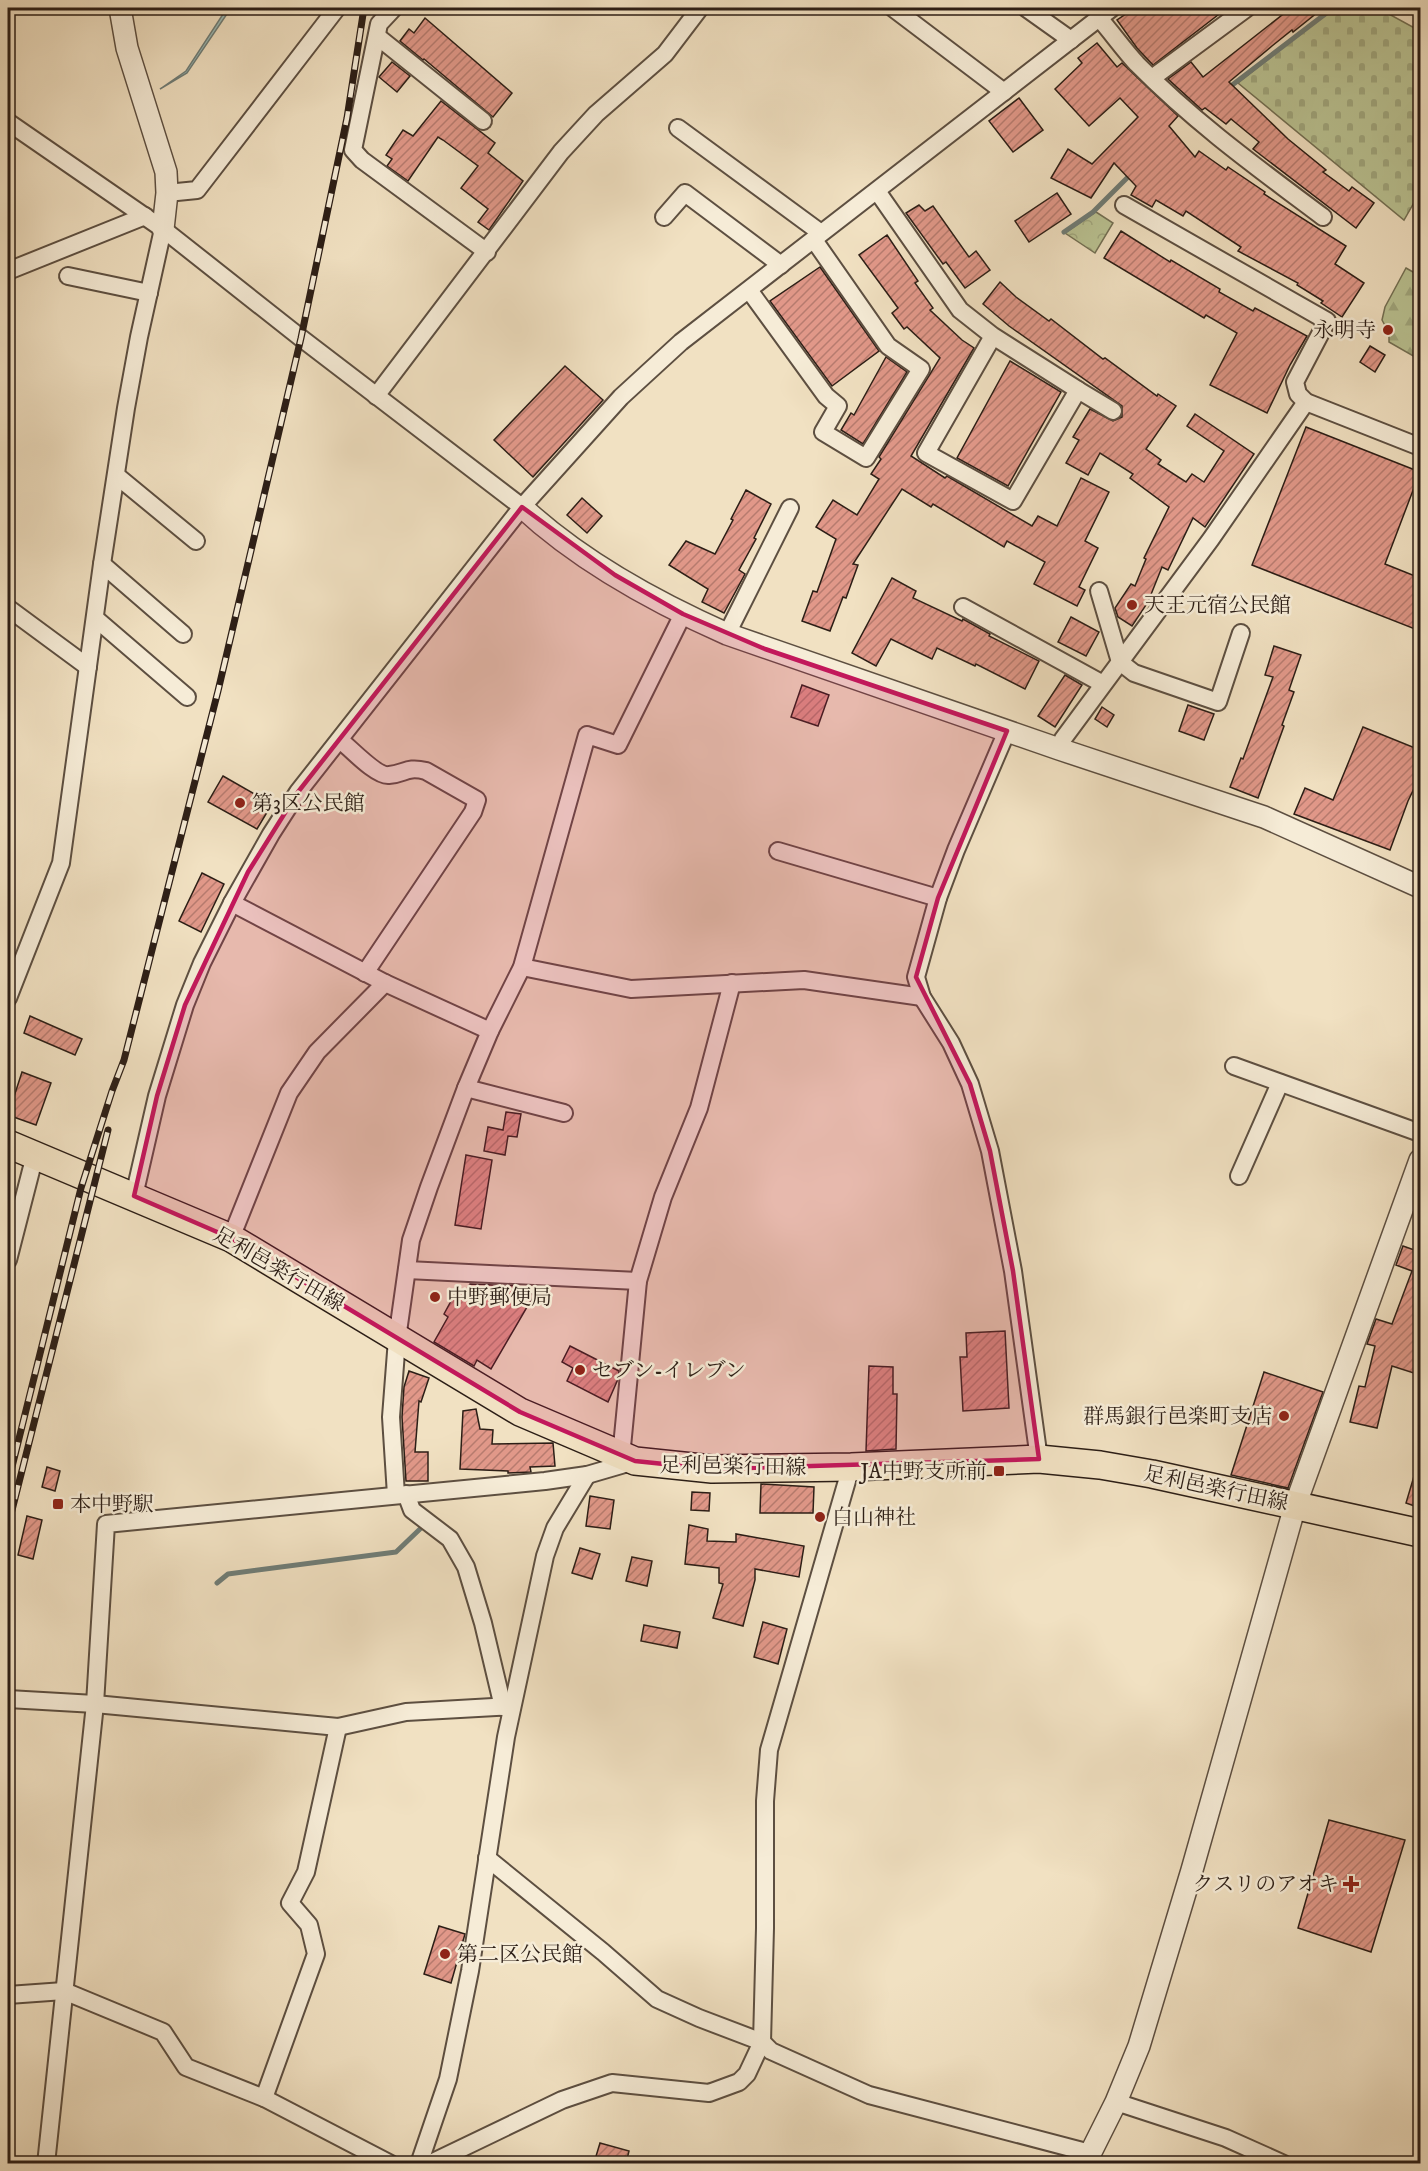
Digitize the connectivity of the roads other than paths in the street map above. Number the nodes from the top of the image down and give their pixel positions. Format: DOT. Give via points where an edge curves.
graph roads {
  1 [pos="120,8"];
  2 [pos="337,8"];
  3 [pos="394,8"];
  4 [pos="893,8"];
  5 [pos="1026,8"];
  6 [pos="1247,8"];
  7 [pos="696,9"];
  8 [pos="1106,13"];
  9 [pos="380,23"];
  10 [pos="1071,40"];
  11 [pos="1152,78"];
  12 [pos="1004,92"];
  13 [pos="483,121"];
  14 [pos="8,122"];
  15 [pos="678,128"];
  16 [pos="877,191"];
  17 [pos="167,194"];
  18 [pos="1124,205"];
  19 [pos="145,216"];
  20 [pos="664,217"];
  21 [pos="1323,217"];
  22 [pos="163,229"];
  23 [pos="818,237"];
  24 [pos="487,252"];
  25 [pos="781,265"];
  26 [pos="8,271"];
  27 [pos="68,276"];
  28 [pos="749,290"];
  29 [pos="149,292"];
  30 [pos="993,336"];
  31 [pos="1078,390"];
  32 [pos="376,396"];
  33 [pos="1306,402"];
  34 [pos="1113,411"];
  35 [pos="1420,447"];
  36 [pos="117,477"];
  37 [pos="522,507"];
  38 [pos="790,508"];
  39 [pos="196,541"];
  40 [pos="102,564"];
  41 [pos="1099,591"];
  42 [pos="963,607"];
  43 [pos="8,608"];
  44 [pos="683,614"];
  45 [pos="95,618"];
  46 [pos="1240,633"];
  47 [pos="183,634"];
  48 [pos="727,634"];
  49 [pos="1120,662"];
  50 [pos="88,667"];
  51 [pos="1103,684"];
  52 [pos="188,697"];
  53 [pos="1007,731"];
  54 [pos="340,740"];
  55 [pos="1059,749"];
  56 [pos="778,851"];
  57 [pos="1420,887"];
  58 [pos="938,898"];
  59 [pos="232,903"];
  60 [pos="522,967"];
  61 [pos="365,973"];
  62 [pos="385,983"];
  63 [pos="732,983"];
  64 [pos="922,997"];
  65 [pos="8,998"];
  66 [pos="490,1031"];
  67 [pos="1233,1066"];
  68 [pos="1280,1083"];
  69 [pos="466,1088"];
  70 [pos="564,1113"];
  71 [pos="1420,1134"];
  72 [pos="8,1144"];
  73 [pos="35,1155"];
  74 [pos="1420,1160"];
  75 [pos="1239,1176"];
  76 [pos="1415,1191"];
  77 [pos="134,1196"];
  78 [pos="231,1238"];
  79 [pos="8,1260"];
  80 [pos="407,1270"];
  81 [pos="638,1281"];
  82 [pos="397,1340"];
  83 [pos="628,1459"];
  84 [pos="1039,1459"];
  85 [pos="851,1467"];
  86 [pos="587,1475"];
  87 [pos="401,1494"];
  88 [pos="1295,1506"];
  89 [pos="1420,1533"];
  90 [pos="8,1699"];
  91 [pos="95,1704"];
  92 [pos="508,1707"];
  93 [pos="338,1727"];
  94 [pos="488,1858"];
  95 [pos="64,1991"];
  96 [pos="8,1995"];
  97 [pos="762,2042"];
  98 [pos="264,2098"];
  99 [pos="1116,2102"];
  100 [pos="1088,2158"];
  101 [pos="45,2163"];
  102 [pos="391,2163"];
  103 [pos="419,2163"];
  104 [pos="429,2163"];
  105 [pos="1284,2163"];
  1 -- 17 [label="street" via="127,48 166,172"];
  2 -- 17 [label="street" via="197,190"];
  3 -- 9 [label="street"];
  4 -- 12 [label="street"];
  5 -- 10 [label="street"];
  6 -- 11 [label="street"];
  7 -- 24 [label="street" via="665,54 596,114 561,152"];
  8 -- 10 [label="street"];
  8 -- 11 [label="street" via="1136,63"];
  9 -- 13 [label="street"];
  9 -- 24 [label="street" via="353,150"];
  10 -- 12 [label="street"];
  11 -- 21 [label="street" via="1224,143"];
  12 -- 16 [label="street"];
  14 -- 19 [label="street"];
  15 -- 23 [label="street"];
  16 -- 23 [label="street"];
  16 -- 30 [label="street" via="960,310"];
  17 -- 22 [label="street"];
  18 -- 33 [label="street" via="1327,321 1296,382 1298,394"];
  19 -- 22 [label="street"];
  19 -- 26 [label="street"];
  20 -- 25 [label="street" via="685,193"];
  22 -- 29 [label="street"];
  22 -- 32 [label="street"];
  23 -- 25 [label="street"];
  23 -- 28 [label="street" via="888,346 921,369 866,458 823,432 838,406 826,396"];
  24 -- 32 [label="street"];
  25 -- 28 [label="street"];
  27 -- 29 [label="street"];
  28 -- 37 [label="street" via="681,342 621,397"];
  29 -- 36 [label="street"];
  30 -- 31 [label="street"];
  30 -- 31 [label="street" via="926,453 1013,501"];
  31 -- 34 [label="street"];
  32 -- 37 [label="street"];
  33 -- 35 [label="street"];
  33 -- 49 [label="street"];
  36 -- 39 [label="street"];
  36 -- 40 [label="street"];
  37 -- 44 [label="street" via="589,558"];
  37 -- 54 [label="street"];
  38 -- 48 [label="street"];
  40 -- 45 [label="street"];
  40 -- 47 [label="street"];
  41 -- 49 [label="street"];
  42 -- 51 [label="street"];
  43 -- 50 [label="street"];
  44 -- 48 [label="street"];
  44 -- 60 [label="street" via="618,745 587,735"];
  45 -- 50 [label="street"];
  45 -- 52 [label="street"];
  46 -- 49 [label="street" via="1218,702 1134,673"];
  48 -- 53 [label="street"];
  49 -- 51 [label="street"];
  50 -- 65 [label="street" via="61,863"];
  51 -- 55 [label="street"];
  53 -- 55 [label="street"];
  53 -- 58 [label="street"];
  54 -- 59 [label="street" via="282,817"];
  54 -- 61 [label="street" via="381,775 417,768 477,800"];
  55 -- 57 [label="street" via="1264,817"];
  56 -- 58 [label="street"];
  58 -- 64 [label="street" via="916,977"];
  59 -- 61 [label="street"];
  59 -- 77 [label="street" via="202,963 169,1053"];
  60 -- 63 [label="street" via="631,989"];
  60 -- 66 [label="street"];
  61 -- 62 [label="street"];
  62 -- 66 [label="street"];
  62 -- 78 [label="street" via="317,1052 289,1093"];
  63 -- 64 [label="street" via="804,980"];
  63 -- 81 [label="street" via="699,1108 663,1197"];
  64 -- 84 [label="street" via="951,1043 970,1084 990,1151 1013,1271"];
  66 -- 69 [label="street"];
  67 -- 68 [label="street"];
  68 -- 71 [label="street"];
  68 -- 75 [label="street"];
  69 -- 70 [label="street"];
  69 -- 80 [label="street" via="411,1240"];
  72 -- 73 [label="main road, 足利邑楽行田線"];
  73 -- 77 [label="main road, 足利邑楽行田線"];
  73 -- 79 [label="street"];
  74 -- 76 [label="street"];
  76 -- 88 [label="street"];
  77 -- 78 [label="main road, 足利邑楽行田線"];
  78 -- 82 [label="main road, 足利邑楽行田線"];
  80 -- 81 [label="street"];
  80 -- 82 [label="street"];
  81 -- 83 [label="street"];
  82 -- 83 [label="main road, 足利邑楽行田線" via="520,1412"];
  82 -- 87 [label="street" via="392,1457"];
  83 -- 85 [label="main road, 足利邑楽行田線" via="712,1469"];
  83 -- 86 [label="street"];
  84 -- 85 [label="main road, 足利邑楽行田線"];
  84 -- 88 [label="main road, 足利邑楽行田線" via="1152,1474"];
  85 -- 97 [label="street" via="769,1750"];
  86 -- 87 [label="street"];
  86 -- 92 [label="street" via="555,1528 545,1556"];
  87 -- 91 [label="street" via="106,1524"];
  87 -- 92 [label="street" via="412,1510 450,1539 466,1567"];
  88 -- 89 [label="main road, 足利邑楽行田線"];
  88 -- 99 [label="street" via="1142,2035"];
  90 -- 91 [label="street"];
  91 -- 93 [label="street"];
  91 -- 95 [label="street"];
  92 -- 93 [label="street" via="406,1712"];
  92 -- 94 [label="street"];
  93 -- 98 [label="street" via="306,1872 290,1903 309,1925 316,1954"];
  94 -- 97 [label="street" via="657,1999"];
  94 -- 103 [label="street" via="448,2079"];
  95 -- 96 [label="street"];
  95 -- 98 [label="street" via="163,2032 186,2067"];
  95 -- 101 [label="street"];
  97 -- 100 [label="street" via="771,2051 869,2095"];
  97 -- 104 [label="street" via="739,2082 709,2093 612,2083 562,2100"];
  98 -- 102 [label="street"];
  99 -- 100 [label="street"];
  99 -- 105 [label="street" via="1226,2138"];
}
